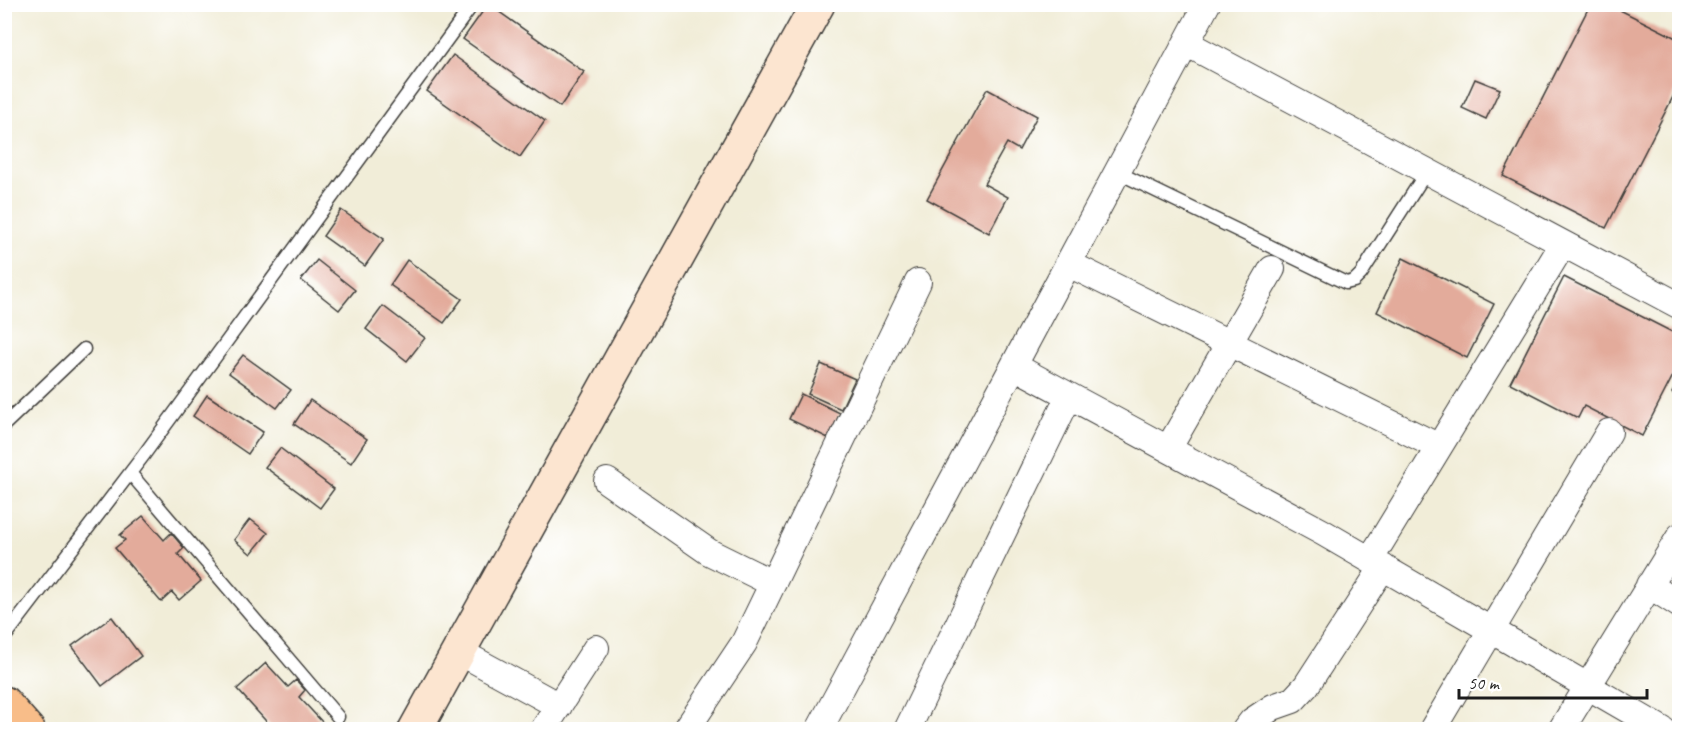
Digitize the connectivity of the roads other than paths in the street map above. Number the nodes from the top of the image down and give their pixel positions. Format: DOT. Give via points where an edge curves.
graph roads {
  1 [pos="473,4"];
  2 [pos="818,4"];
  3 [pos="1207,4"];
  4 [pos="1186,43"];
  5 [pos="1426,171"];
  6 [pos="1117,172"];
  7 [pos="1563,244"];
  8 [pos="1069,264"];
  9 [pos="1272,269"];
  10 [pos="918,282"];
  11 [pos="1680,306"];
  12 [pos="1229,343"];
  13 [pos="84,349"];
  14 [pos="1014,366"];
  15 [pos="1069,396"];
  16 [pos="4,425"];
  17 [pos="1609,432"];
  18 [pos="1439,447"];
  19 [pos="1168,449"];
  20 [pos="130,473"];
  21 [pos="607,481"];
  22 [pos="1680,536"];
  23 [pos="1376,564"];
  24 [pos="772,583"];
  25 [pos="1649,585"];
  26 [pos="1680,604"];
  27 [pos="1492,630"];
  28 [pos="4,639"];
  29 [pos="596,648"];
  30 [pos="458,651"];
  31 [pos="1587,686"];
  32 [pos="4,703"];
  33 [pos="559,705"];
  34 [pos="338,717"];
  35 [pos="28,729"];
  36 [pos="415,729"];
  37 [pos="543,729"];
  38 [pos="686,729"];
  39 [pos="819,729"];
  40 [pos="907,729"];
  41 [pos="1245,729"];
  42 [pos="1432,729"];
  43 [pos="1561,729"];
  44 [pos="1663,729"];
  1 -- 20 [label="lane"];
  2 -- 30 [label="street"];
  3 -- 4 [label="street"];
  4 -- 5 [label="street"];
  4 -- 6 [label="street"];
  5 -- 6 [label="lane" via="1361,274 1346,283"];
  5 -- 7 [label="street"];
  6 -- 8 [label="street"];
  7 -- 11 [label="street"];
  7 -- 18 [label="street"];
  8 -- 12 [label="street"];
  8 -- 14 [label="street"];
  9 -- 12 [label="street"];
  10 -- 24 [label="street"];
  12 -- 18 [label="street"];
  12 -- 19 [label="street"];
  13 -- 16 [label="lane"];
  14 -- 15 [label="street"];
  14 -- 39 [label="street"];
  15 -- 19 [label="street"];
  15 -- 40 [label="street"];
  17 -- 27 [label="street"];
  18 -- 23 [label="street"];
  19 -- 23 [label="street"];
  20 -- 28 [label="lane"];
  20 -- 34 [label="lane"];
  21 -- 24 [label="street" via="709,552"];
  22 -- 25 [label="street"];
  23 -- 27 [label="street"];
  23 -- 41 [label="street" via="1306,686 1293,700 1273,707"];
  24 -- 38 [label="street" via="744,643"];
  25 -- 26 [label="street"];
  25 -- 31 [label="street"];
  27 -- 31 [label="street"];
  27 -- 42 [label="street"];
  29 -- 33 [label="street"];
  30 -- 33 [label="street"];
  30 -- 36 [label="street"];
  31 -- 43 [label="street"];
  31 -- 44 [label="street"];
  32 -- 35 [label="main road"];
  33 -- 37 [label="street"];
}
